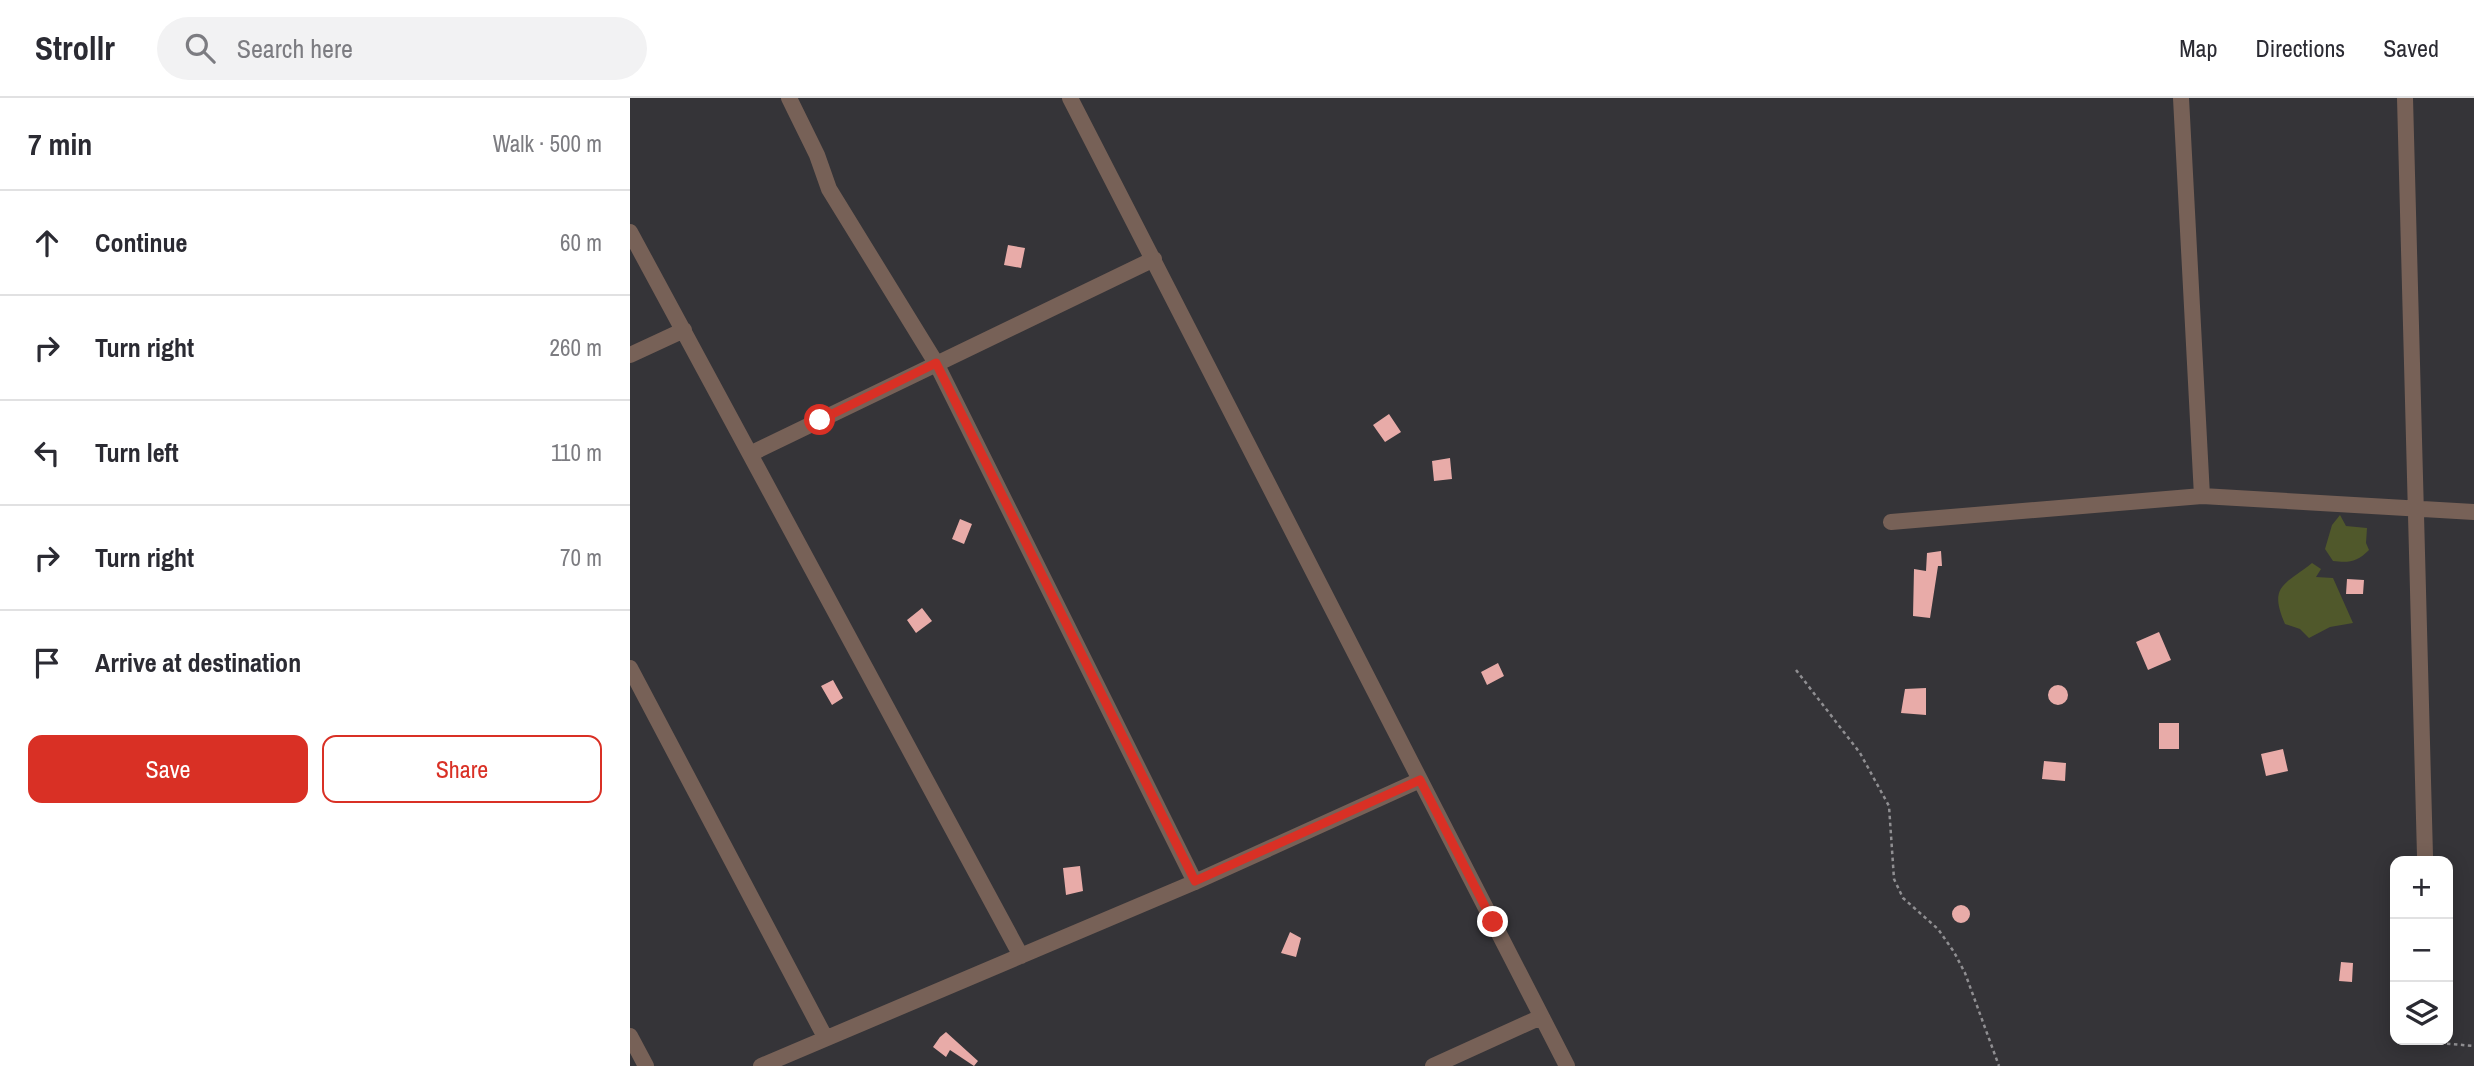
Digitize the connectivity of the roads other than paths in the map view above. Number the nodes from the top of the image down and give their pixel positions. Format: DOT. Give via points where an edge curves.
graph roads {
  1 [pos="789,98"];
  2 [pos="1070,98"];
  3 [pos="2181,98"];
  4 [pos="2405,98"];
  5 [pos="630,232"];
  6 [pos="1154,259"];
  7 [pos="684,330"];
  8 [pos="630,355"];
  9 [pos="936,363"];
  10 [pos="750,454"];
  11 [pos="2202,496"];
  12 [pos="2417,507"];
  13 [pos="2474,512"];
  14 [pos="1891,522"];
  15 [pos="630,668"];
  16 [pos="1420,780"];
  17 [pos="2425,856"];
  18 [pos="1195,881"];
  19 [pos="1021,956"];
  20 [pos="1541,1017"];
  21 [pos="630,1036"];
  22 [pos="825,1037"];
  23 [pos="646,1066"];
  24 [pos="761,1066"];
  25 [pos="1433,1066"];
  26 [pos="1567,1066"];
  1 -- 9 [label="street" via="830,189"];
  2 -- 6 [label="street"];
  3 -- 11 [label="street"];
  4 -- 12 [label="street"];
  5 -- 7 [label="street"];
  6 -- 9 [label="street"];
  6 -- 16 [label="street"];
  7 -- 8 [label="street"];
  7 -- 10 [label="street"];
  9 -- 10 [label="street"];
  9 -- 18 [label="street"];
  10 -- 19 [label="street"];
  11 -- 12 [label="street"];
  11 -- 14 [label="street"];
  12 -- 13 [label="street"];
  12 -- 17 [label="street"];
  15 -- 22 [label="street"];
  16 -- 18 [label="street"];
  16 -- 20 [label="street"];
  18 -- 19 [label="street"];
  19 -- 22 [label="street"];
  20 -- 25 [label="street"];
  20 -- 26 [label="street"];
  21 -- 23 [label="street"];
  22 -- 24 [label="street"];
}
